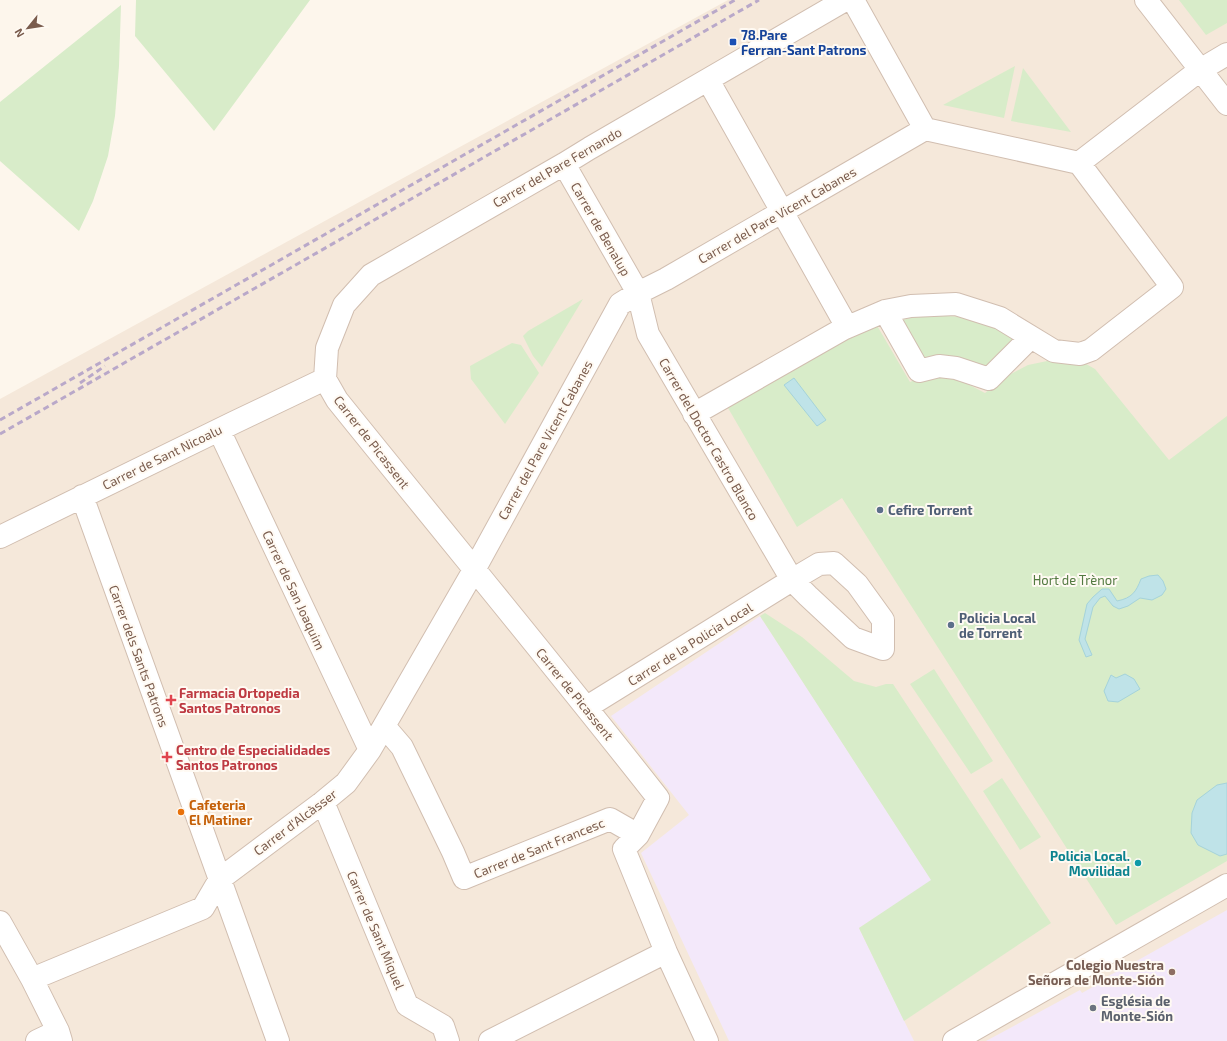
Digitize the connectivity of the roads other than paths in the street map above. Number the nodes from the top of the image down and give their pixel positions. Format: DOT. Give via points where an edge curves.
graph roads {
  1 [pos="845,0"];
  2 [pos="853,0"];
  3 [pos="1146,0"];
  4 [pos="1227,54"];
  5 [pos="1200,70"];
  6 [pos="708,80"];
  7 [pos="1227,104"];
  8 [pos="925,129"];
  9 [pos="1079,163"];
  10 [pos="564,164"];
  11 [pos="782,212"];
  12 [pos="638,293"];
  13 [pos="885,311"];
  14 [pos="847,328"];
  15 [pos="1031,337"];
  16 [pos="326,379"];
  17 [pos="694,414"];
  18 [pos="219,430"];
  19 [pos="82,496"];
  20 [pos="0,537"];
  21 [pos="474,570"];
  22 [pos="792,580"];
  23 [pos="587,707"];
  24 [pos="384,726"];
  25 [pos="370,750"];
  26 [pos="322,802"];
  27 [pos="638,834"];
  28 [pos="220,879"];
  29 [pos="1227,885"];
  30 [pos="0,922"];
  31 [pos="666,952"];
  32 [pos="32,979"];
  33 [pos="59,1036"];
  34 [pos="37,1041"];
  35 [pos="278,1041"];
  36 [pos="448,1041"];
  37 [pos="490,1041"];
  38 [pos="707,1041"];
  39 [pos="954,1041"];
  1 -- 6 [label="street, Carrer del Pare Fernando"];
  2 -- 8 [label="street"];
  3 -- 5 [label="street"];
  4 -- 5 [label="street"];
  5 -- 7 [label="street"];
  5 -- 9 [label="street"];
  6 -- 10 [label="street, Carrer del Pare Fernando"];
  6 -- 11 [label="street"];
  8 -- 9 [label="street"];
  8 -- 11 [label="street, Carrer del Pare Vicent Cabanes"];
  9 -- 15 [label="street" via="1172,287 1091,350 1080,354 1054,351"];
  10 -- 12 [label="street, Carrer de Benalup"];
  10 -- 16 [label="street, Carrer del Pare Fernando" via="371,275 344,305 327,348"];
  11 -- 12 [label="street, Carrer del Pare Vicent Cabanes"];
  11 -- 14 [label="street"];
  12 -- 17 [label="street, Carrer del Doctor Castro Blanco" via="648,334"];
  12 -- 21 [label="street, Carrer del Pare Vicent Cabanes" via="620,304"];
  13 -- 14 [label="street"];
  13 -- 15 [label="street" via="911,306 956,304 1000,318"];
  13 -- 15 [label="street" via="919,371 939,366 956,368 989,380"];
  14 -- 17 [label="street"];
  16 -- 18 [label="street, Carrer de Sant Nicoalu"];
  16 -- 21 [label="street, Carrer de Picassent" via="337,400"];
  17 -- 22 [label="street, Carrer del Doctor Castro Blanco"];
  18 -- 19 [label="street, Carrer de Sant Nicoalu"];
  18 -- 25 [label="street, Carrer de San Joaquim"];
  19 -- 20 [label="street, Carrer de Sant Nicoalu"];
  19 -- 28 [label="street, Carrer dels Sants Patrons"];
  21 -- 23 [label="street, Carrer de Picassent"];
  21 -- 24 [label="street, Carrer d'Alcàsser"];
  22 -- 23 [label="street, Carrer de la Policia Local"];
  23 -- 27 [label="street, Carrer de Picassent" via="658,798"];
  24 -- 25 [label="street, Carrer d'Alcàsser"];
  24 -- 27 [label="street, Carrer de Sant Francesc" via="402,747 464,878 610,819"];
  25 -- 26 [label="street, Carrer d'Alcàsser" via="346,783"];
  26 -- 28 [label="street, Carrer d'Alcàsser"];
  26 -- 36 [label="street, Carrer de Sant Miquel" via="407,1005 442,1026"];
  27 -- 31 [label="street, Carrer de Picassent" via="624,849"];
  28 -- 32 [label="street, Carrer d'Alcàsser" via="203,908"];
  28 -- 35 [label="street, Carrer dels Sants Patrons"];
  29 -- 39 [label="street"];
  30 -- 32 [label="street"];
  31 -- 37 [label="street"];
  31 -- 38 [label="street, Carrer de Picassent"];
  32 -- 33 [label="street"];
  33 -- 34 [label="street"];
}
